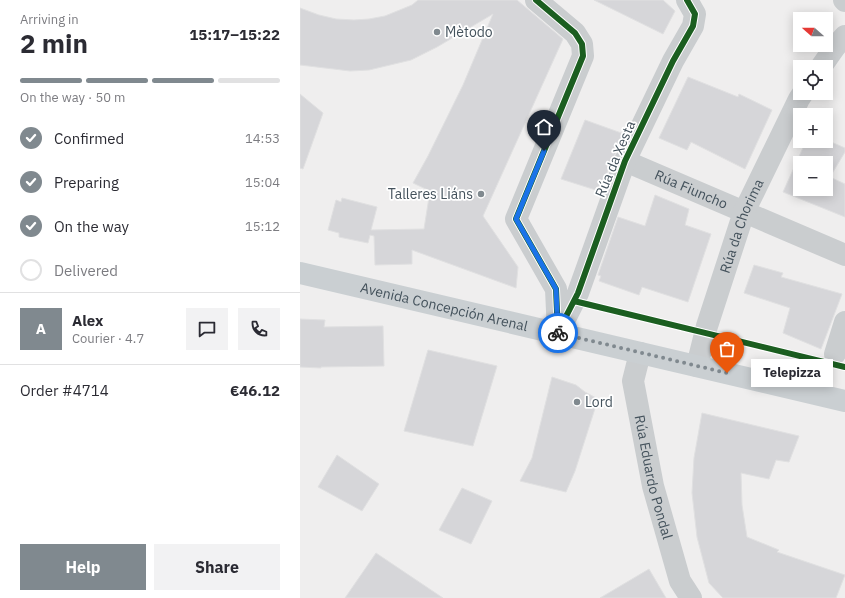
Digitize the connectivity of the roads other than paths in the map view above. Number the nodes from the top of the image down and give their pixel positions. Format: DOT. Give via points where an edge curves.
graph roads {
  1 [pos="536,0"];
  2 [pos="687,0"];
  3 [pos="845,36"];
  4 [pos="826,60"];
  5 [pos="799,100"];
  6 [pos="625,161"];
  7 [pos="744,212"];
  8 [pos="845,255"];
  9 [pos="300,273"];
  10 [pos="845,322"];
  11 [pos="558,333"];
  12 [pos="640,353"];
  13 [pos="835,354"];
  14 [pos="697,366"];
  15 [pos="845,400"];
  16 [pos="691,598"];
  1 -- 11 [label="street" via="576,33 582,44 583,56 516,219 556,289"];
  2 -- 6 [label="street, Rúa da Xesta" via="695,14 693,26 672,61"];
  3 -- 4 [label="street"];
  5 -- 7 [label="street, Rúa da Chorima"];
  6 -- 7 [label="street, Rúa Fiuncho"];
  6 -- 11 [label="street, Rúa da Xesta" via="578,293"];
  7 -- 8 [label="street, Rúa Fiuncho"];
  7 -- 14 [label="street, Rúa da Chorima" via="707,326"];
  9 -- 11 [label="main road, Avenida Concepción Arenal"];
  10 -- 13 [label="street"];
  11 -- 12 [label="main road, Avenida Concepción Arenal"];
  12 -- 14 [label="main road, Avenida Concepción Arenal"];
  12 -- 16 [label="street, Rúa Eduardo Pondal" via="633,381 653,486 680,582"];
  14 -- 15 [label="main road, Avenida Concepción Arenal"];
}
